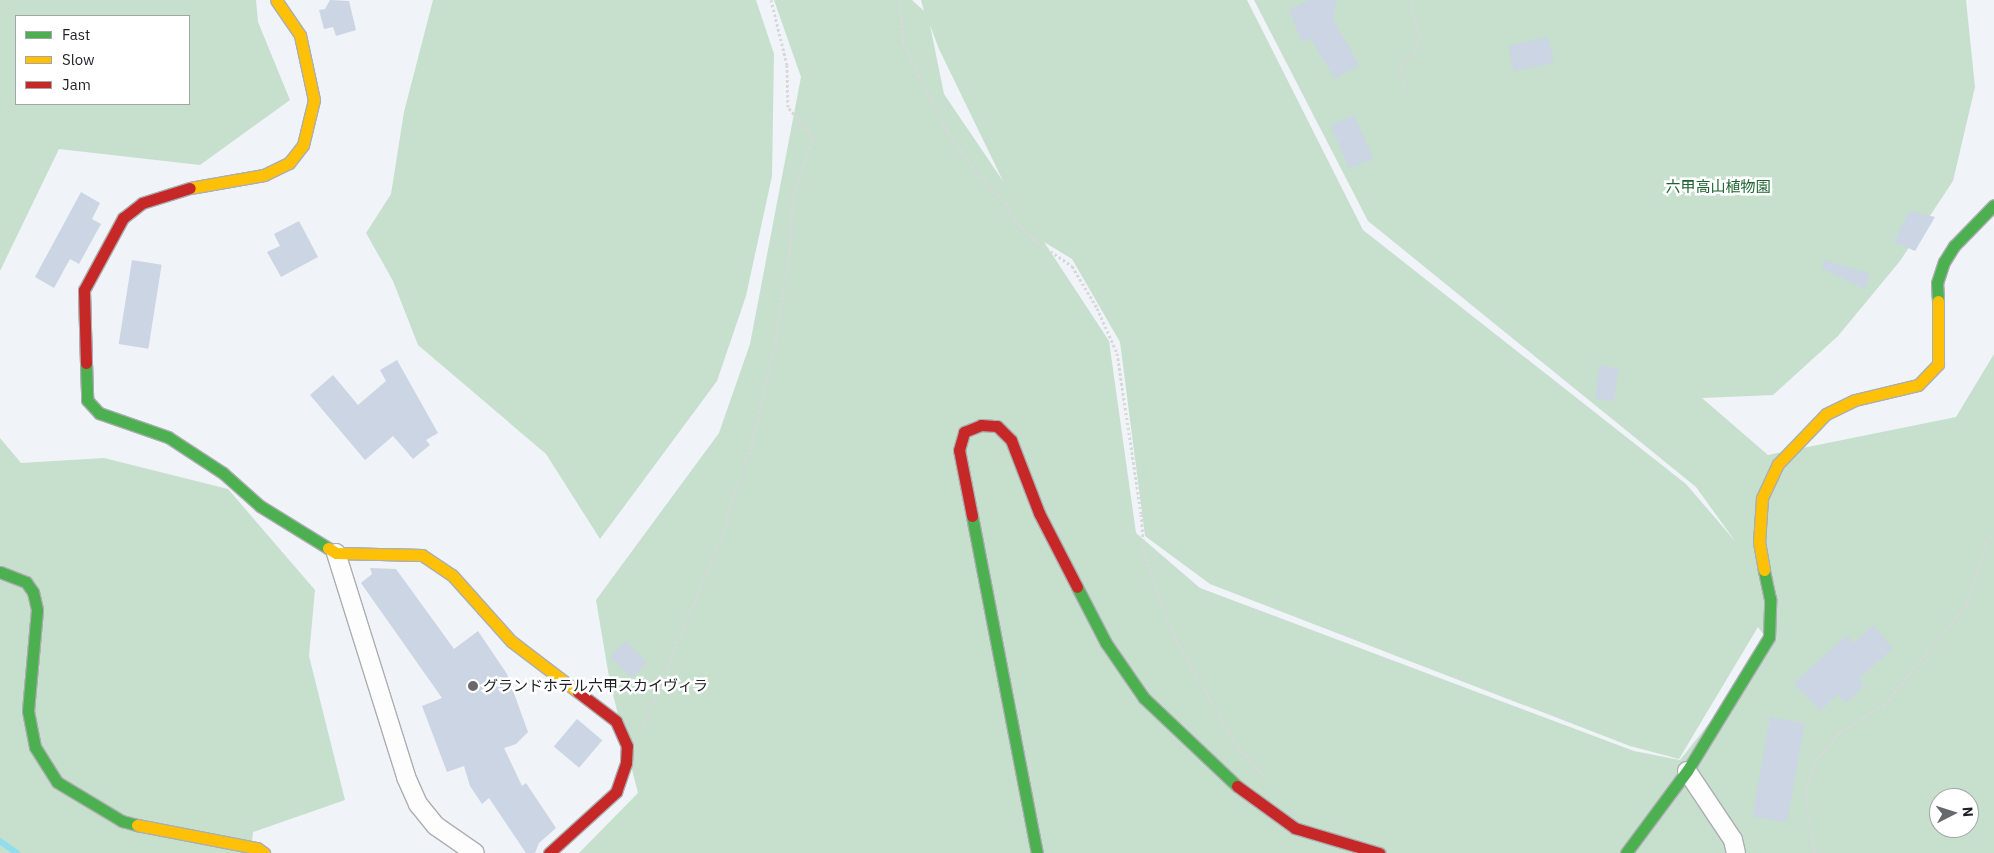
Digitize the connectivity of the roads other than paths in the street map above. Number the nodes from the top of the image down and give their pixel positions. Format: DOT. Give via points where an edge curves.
graph roads {
  1 [pos="276,0"];
  2 [pos="1994,204"];
  3 [pos="336,553"];
  4 [pos="0,572"];
  5 [pos="1687,771"];
  6 [pos="264,853"];
  7 [pos="475,853"];
  8 [pos="549,853"];
  9 [pos="1037,853"];
  10 [pos="1379,853"];
  11 [pos="1626,853"];
  12 [pos="1736,853"];
  1 -- 3 [label="street" via="300,34 314,100 303,145 289,162 264,175 196,187 142,203 123,218 84,290 87,400 99,413 168,437 223,473 260,506"];
  2 -- 5 [label="street" via="1954,246 1944,262 1937,283 1938,364 1918,385 1855,400 1826,414 1778,464 1762,498 1759,543 1770,599 1769,636"];
  3 -- 7 [label="street" via="406,776 418,804 436,826"];
  3 -- 8 [label="street" via="422,555 452,575 511,641 616,721 627,746 626,763 616,792"];
  4 -- 6 [label="street" via="26,582 33,592 37,610 28,711 36,747 57,782 122,821 174,834 257,848"];
  5 -- 11 [label="street"];
  5 -- 12 [label="street" via="1733,840"];
  9 -- 10 [label="street" via="959,450 964,432 981,425 997,426 1011,440 1043,522 1106,643 1144,698 1237,786 1294,828"];
}
